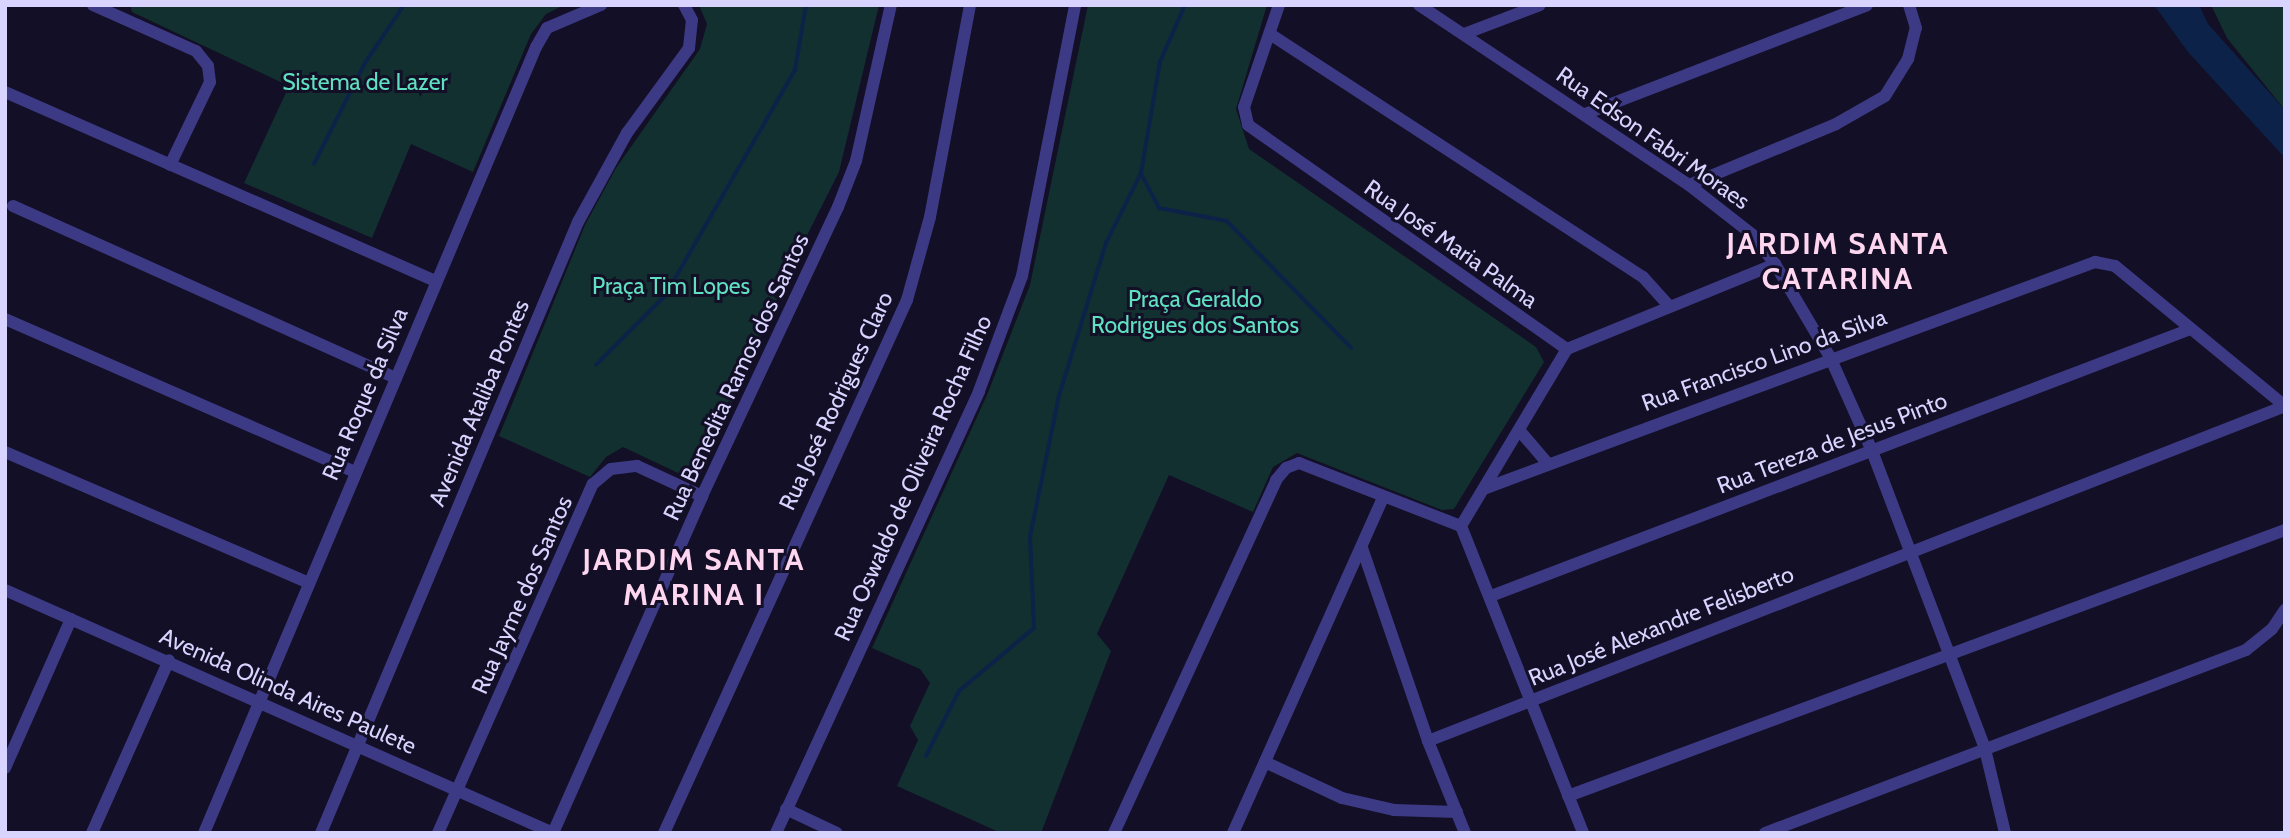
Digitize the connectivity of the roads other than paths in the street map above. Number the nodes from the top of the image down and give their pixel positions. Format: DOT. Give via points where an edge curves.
graph roads {
  1 [pos="93,5"];
  2 [pos="601,5"];
  3 [pos="684,5"];
  4 [pos="891,5"];
  5 [pos="970,5"];
  6 [pos="1075,5"];
  7 [pos="1279,5"];
  8 [pos="1419,5"];
  9 [pos="1540,5"];
  10 [pos="1867,5"];
  11 [pos="1909,5"];
  12 [pos="110,9"];
  13 [pos="1270,34"];
  14 [pos="1465,34"];
  15 [pos="5,92"];
  16 [pos="1585,114"];
  17 [pos="170,165"];
  18 [pos="1689,185"];
  19 [pos="13,206"];
  20 [pos="1775,264"];
  21 [pos="435,281"];
  22 [pos="1670,306"];
  23 [pos="5,319"];
  24 [pos="2188,330"];
  25 [pos="1567,349"];
  26 [pos="1830,357"];
  27 [pos="394,377"];
  28 [pos="2285,406"];
  29 [pos="1519,430"];
  30 [pos="1871,451"];
  31 [pos="5,452"];
  32 [pos="1548,464"];
  33 [pos="355,472"];
  34 [pos="1486,488"];
  35 [pos="702,496"];
  36 [pos="1383,497"];
  37 [pos="1461,526"];
  38 [pos="2285,530"];
  39 [pos="1362,548"];
  40 [pos="1909,550"];
  41 [pos="309,583"];
  42 [pos="5,590"];
  43 [pos="1491,596"];
  44 [pos="2285,610"];
  45 [pos="71,619"];
  46 [pos="1949,654"];
  47 [pos="169,660"];
  48 [pos="1531,700"];
  49 [pos="262,702"];
  50 [pos="1428,741"];
  51 [pos="358,746"];
  52 [pos="1985,749"];
  53 [pos="1265,762"];
  54 [pos="5,768"];
  55 [pos="458,788"];
  56 [pos="1568,796"];
  57 [pos="786,809"];
  58 [pos="1457,812"];
  59 [pos="92,833"];
  60 [pos="204,833"];
  61 [pos="321,833"];
  62 [pos="438,833"];
  63 [pos="553,833"];
  64 [pos="664,833"];
  65 [pos="776,833"];
  66 [pos="838,833"];
  67 [pos="1114,833"];
  68 [pos="1233,833"];
  69 [pos="1465,833"];
  70 [pos="1583,833"];
  71 [pos="1765,833"];
  72 [pos="2005,833"];
  1 -- 12 [label="street"];
  2 -- 21 [label="street, Rua Roque da Silva" via="547,28"];
  3 -- 51 [label="street, Avenida Ataliba Pontes" via="692,20 688,48 627,133 578,222"];
  4 -- 35 [label="street, Rua Benedita Ramos dos Santos" via="856,161"];
  5 -- 64 [label="street, Rua José Rodrigues Claro" via="930,217 907,300"];
  6 -- 57 [label="street, Rua Oswaldo de Oliveira Rocha Filho" via="1022,276 979,391"];
  7 -- 13 [label="street, Rua José Maria Palma"];
  8 -- 14 [label="street, Rua Edson Fabri Moraes"];
  9 -- 14 [label="street"];
  10 -- 16 [label="street"];
  11 -- 18 [label="street" via="1916,28 1908,59 1885,96 1836,124"];
  12 -- 17 [label="street" via="196,51 208,66 210,82"];
  13 -- 22 [label="street" via="1643,277"];
  13 -- 25 [label="street, Rua José Maria Palma" via="1244,107 1254,130"];
  14 -- 16 [label="street, Rua Edson Fabri Moraes"];
  15 -- 17 [label="street"];
  16 -- 18 [label="street, Rua Edson Fabri Moraes"];
  17 -- 21 [label="street"];
  18 -- 20 [label="street, Rua Edson Fabri Moraes" via="1752,235"];
  19 -- 27 [label="street"];
  20 -- 22 [label="street"];
  20 -- 26 [label="street, Rua Edson Fabri Moraes"];
  21 -- 27 [label="street, Rua Roque da Silva"];
  22 -- 25 [label="street"];
  23 -- 33 [label="street"];
  24 -- 26 [label="street, Rua Francisco Lino da Silva" via="2115,266 2095,262"];
  24 -- 28 [label="street"];
  24 -- 30 [label="street, Rua Tereza de Jesus Pinto"];
  25 -- 29 [label="street"];
  26 -- 30 [label="street, Rua Edson Fabri Moraes"];
  26 -- 32 [label="street, Rua Francisco Lino da Silva"];
  27 -- 33 [label="street, Rua Roque da Silva"];
  28 -- 40 [label="street, Rua José Alexandre Felisberto"];
  29 -- 32 [label="street"];
  29 -- 34 [label="street"];
  30 -- 40 [label="street, Rua Edson Fabri Moraes"];
  30 -- 43 [label="street, Rua Tereza de Jesus Pinto"];
  31 -- 41 [label="street"];
  32 -- 34 [label="street, Rua Francisco Lino da Silva"];
  33 -- 41 [label="street, Rua Roque da Silva"];
  34 -- 37 [label="street"];
  35 -- 55 [label="street, Rua Jayme dos Santos" via="637,466 611,468 593,484"];
  35 -- 63 [label="street, Rua Benedita Ramos dos Santos"];
  36 -- 37 [label="street"];
  36 -- 39 [label="street"];
  36 -- 67 [label="street" via="1299,463 1286,468 1276,480"];
  37 -- 43 [label="street"];
  38 -- 46 [label="street"];
  39 -- 50 [label="street"];
  39 -- 53 [label="street"];
  40 -- 46 [label="street, Rua Edson Fabri Moraes"];
  40 -- 48 [label="street, Rua José Alexandre Felisberto"];
  41 -- 49 [label="street, Rua Roque da Silva"];
  42 -- 45 [label="street, Avenida Olinda Aires Paulete"];
  43 -- 48 [label="street"];
  44 -- 52 [label="street" via="2272,629 2246,650"];
  45 -- 47 [label="street, Avenida Olinda Aires Paulete"];
  45 -- 54 [label="street"];
  46 -- 52 [label="street, Rua Edson Fabri Moraes"];
  46 -- 56 [label="street"];
  47 -- 49 [label="street, Avenida Olinda Aires Paulete"];
  47 -- 59 [label="street"];
  48 -- 50 [label="street, Rua José Alexandre Felisberto"];
  48 -- 56 [label="street"];
  49 -- 51 [label="street, Avenida Olinda Aires Paulete"];
  49 -- 60 [label="street, Rua Roque da Silva"];
  50 -- 58 [label="street"];
  51 -- 55 [label="street, Avenida Olinda Aires Paulete"];
  51 -- 61 [label="street, Avenida Ataliba Pontes"];
  52 -- 71 [label="street"];
  52 -- 72 [label="street, Rua Edson Fabri Moraes"];
  53 -- 58 [label="street" via="1342,798 1394,810"];
  53 -- 68 [label="street"];
  55 -- 62 [label="street, Rua Jayme dos Santos"];
  55 -- 63 [label="street, Avenida Olinda Aires Paulete"];
  56 -- 70 [label="street"];
  57 -- 65 [label="street, Rua Oswaldo de Oliveira Rocha Filho"];
  57 -- 66 [label="street"];
  58 -- 69 [label="street"];
}
